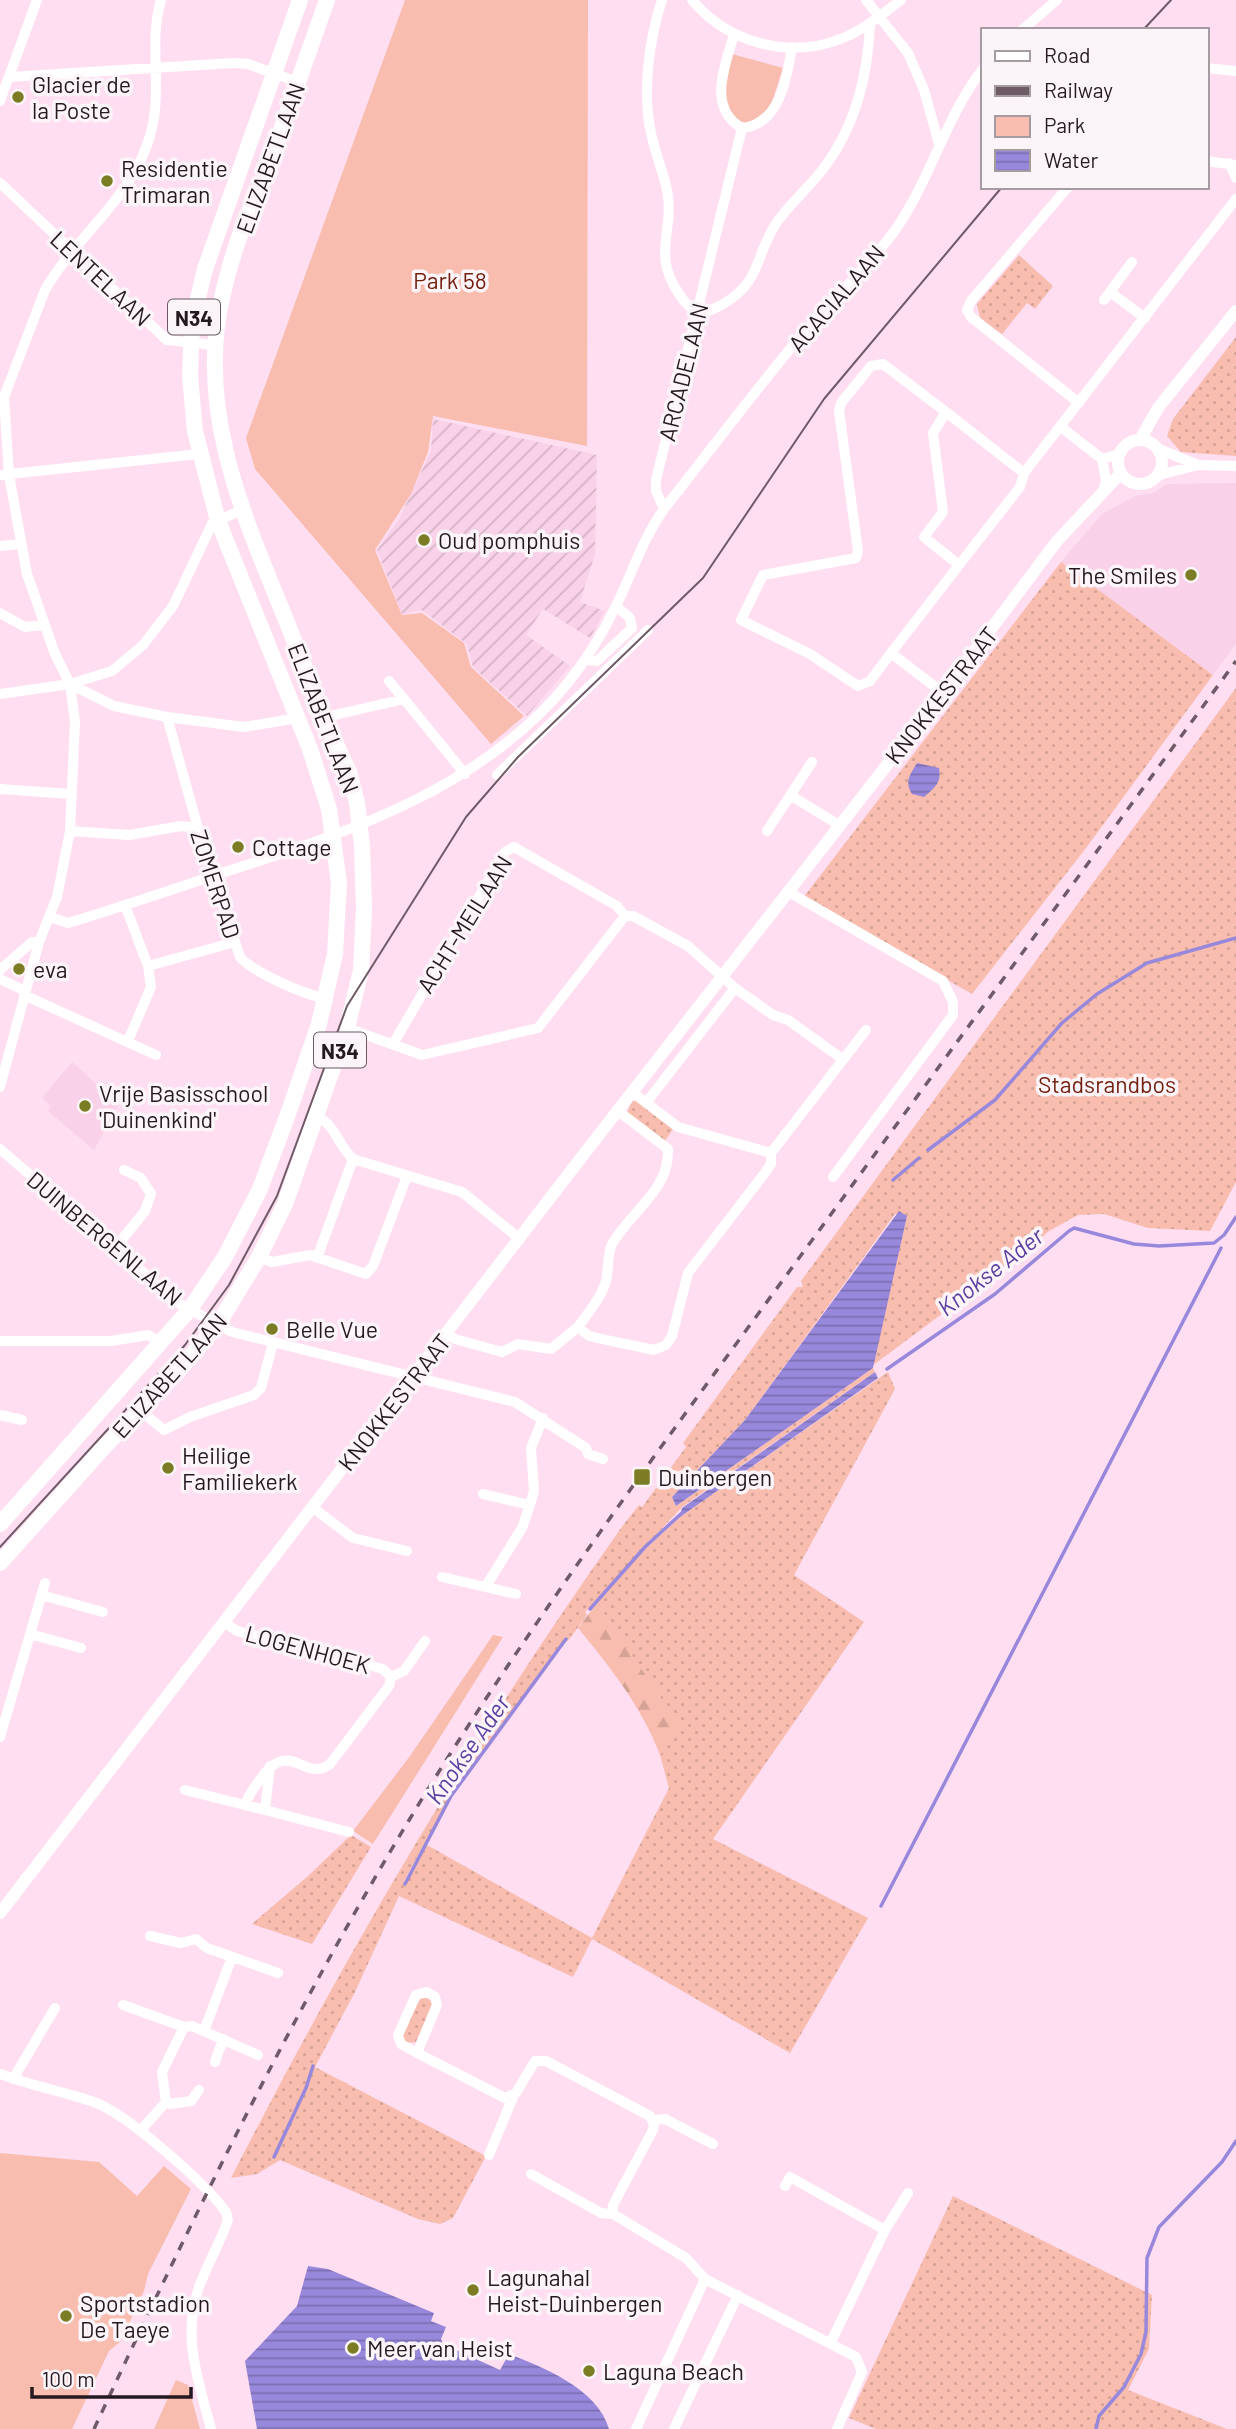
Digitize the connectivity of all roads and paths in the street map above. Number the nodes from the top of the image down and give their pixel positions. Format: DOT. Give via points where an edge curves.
graph roads {
  1 [pos="37,0"];
  2 [pos="162,0"];
  3 [pos="300,0"];
  4 [pos="327,0"];
  5 [pos="662,0"];
  6 [pos="692,0"];
  7 [pos="866,0"];
  8 [pos="901,0"];
  9 [pos="1057,0"];
  10 [pos="874,21"];
  11 [pos="1024,28"];
  12 [pos="734,34"];
  13 [pos="792,47"];
  14 [pos="155,67"];
  15 [pos="1208,68"];
  16 [pos="981,71"];
  17 [pos="270,72"];
  18 [pos="1236,72"];
  19 [pos="9,77"];
  20 [pos="298,82"];
  21 [pos="0,101"];
  22 [pos="742,128"];
  23 [pos="939,144"];
  24 [pos="1208,161"];
  25 [pos="1232,164"];
  26 [pos="1236,178"];
  27 [pos="0,183"];
  28 [pos="1066,189"];
  29 [pos="1236,199"];
  30 [pos="74,251"];
  31 [pos="1132,262"];
  32 [pos="1236,311"];
  33 [pos="699,312"];
  34 [pos="1145,318"];
  35 [pos="191,345"];
  36 [pos="214,345"];
  37 [pos="1166,398"];
  38 [pos="1079,403"];
  39 [pos="946,412"];
  40 [pos="1061,427"];
  41 [pos="1140,440"];
  42 [pos="1156,447"];
  43 [pos="200,454"];
  44 [pos="1120,454"];
  45 [pos="1102,459"];
  46 [pos="1198,465"];
  47 [pos="1236,466"];
  48 [pos="1024,473"];
  49 [pos="4,475"];
  50 [pos="1158,475"];
  51 [pos="1126,477"];
  52 [pos="1096,501"];
  53 [pos="664,509"];
  54 [pos="241,510"];
  55 [pos="218,521"];
  56 [pos="20,544"];
  57 [pos="0,546"];
  58 [pos="960,565"];
  59 [pos="616,606"];
  60 [pos="0,613"];
  61 [pos="44,625"];
  62 [pos="648,630"];
  63 [pos="891,653"];
  64 [pos="585,660"];
  65 [pos="389,681"];
  66 [pos="71,684"];
  67 [pos="943,693"];
  68 [pos="0,694"];
  69 [pos="404,699"];
  70 [pos="167,717"];
  71 [pos="326,717"];
  72 [pos="298,718"];
  73 [pos="505,745"];
  74 [pos="517,756"];
  75 [pos="812,762"];
  76 [pos="466,774"];
  77 [pos="497,775"];
  78 [pos="0,789"];
  79 [pos="71,794"];
  80 [pos="790,795"];
  81 [pos="360,825"];
  82 [pos="839,825"];
  83 [pos="198,828"];
  84 [pos="70,831"];
  85 [pos="766,831"];
  86 [pos="335,836"];
  87 [pos="214,876"];
  88 [pos="787,891"];
  89 [pos="125,905"];
  90 [pos="625,916"];
  91 [pos="50,917"];
  92 [pos="39,942"];
  93 [pos="235,942"];
  94 [pos="148,966"];
  95 [pos="0,970"];
  96 [pos="721,977"];
  97 [pos="0,979"];
  98 [pos="735,988"];
  99 [pos="25,993"];
  100 [pos="326,998"];
  101 [pos="347,1028"];
  102 [pos="866,1030"];
  103 [pos="128,1041"];
  104 [pos="393,1044"];
  105 [pos="156,1055"];
  106 [pos="841,1058"];
  107 [pos="0,1087"];
  108 [pos="632,1092"];
  109 [pos="646,1102"];
  110 [pos="618,1111"];
  111 [pos="317,1117"];
  112 [pos="678,1127"];
  113 [pos="0,1149"];
  114 [pos="668,1149"];
  115 [pos="771,1153"];
  116 [pos="353,1160"];
  117 [pos="130,1167"];
  118 [pos="407,1176"];
  119 [pos="833,1177"];
  120 [pos="520,1239"];
  121 [pos="116,1247"];
  122 [pos="259,1257"];
  123 [pos="317,1258"];
  124 [pos="190,1309"];
  125 [pos="218,1324"];
  126 [pos="578,1327"];
  127 [pos="447,1334"];
  128 [pos="0,1341"];
  129 [pos="161,1342"];
  130 [pos="273,1343"];
  131 [pos="414,1377"];
  132 [pos="141,1410"];
  133 [pos="0,1415"];
  134 [pos="543,1418"];
  135 [pos="22,1420"];
  136 [pos="603,1460"];
  137 [pos="483,1494"];
  138 [pos="530,1506"];
  139 [pos="312,1507"];
  140 [pos="0,1524"];
  141 [pos="407,1552"];
  142 [pos="0,1563"];
  143 [pos="442,1577"];
  144 [pos="45,1583"];
  145 [pos="486,1586"];
  146 [pos="516,1594"];
  147 [pos="41,1595"];
  148 [pos="103,1612"];
  149 [pos="224,1622"];
  150 [pos="30,1633"];
  151 [pos="425,1641"];
  152 [pos="81,1648"];
  153 [pos="391,1677"];
  154 [pos="0,1692"];
  155 [pos="12,1695"];
  156 [pos="0,1737"];
  157 [pos="270,1766"];
  158 [pos="185,1790"];
  159 [pos="245,1805"];
  160 [pos="265,1810"];
  161 [pos="349,1832"];
  162 [pos="0,1913"];
  163 [pos="150,1936"];
  164 [pos="232,1957"];
  165 [pos="278,1973"];
  166 [pos="123,2005"];
  167 [pos="55,2008"];
  168 [pos="184,2026"];
  169 [pos="204,2031"];
  170 [pos="223,2039"];
  171 [pos="417,2053"];
  172 [pos="258,2055"];
  173 [pos="215,2062"];
  174 [pos="0,2074"];
  175 [pos="12,2079"];
  176 [pos="199,2090"];
  177 [pos="513,2097"];
  178 [pos="166,2102"];
  179 [pos="653,2120"];
  180 [pos="141,2130"];
  181 [pos="713,2144"];
  182 [pos="489,2155"];
  183 [pos="531,2174"];
  184 [pos="785,2186"];
  185 [pos="908,2193"];
  186 [pos="613,2214"];
  187 [pos="885,2230"];
  188 [pos="705,2278"];
  189 [pos="738,2295"];
  190 [pos="831,2342"];
  191 [pos="211,2429"];
  192 [pos="636,2429"];
  193 [pos="674,2429"];
  194 [pos="837,2429"];
  1 -- 19 [label="street"];
  2 -- 14 [label="street" via="154,41"];
  3 -- 17 [label="main road, ELIZABETLAAN / N34"];
  4 -- 20 [label="main road, ELIZABETLAAN / N34"];
  5 -- 33 [label="street" via="648,75 648,107 651,136 667,190 663,260 682,300"];
  6 -- 12 [label="street"];
  7 -- 10 [label="street"];
  8 -- 10 [label="street"];
  9 -- 11 [label="street"];
  10 -- 13 [label="street" via="841,39"];
  10 -- 23 [label="street" via="908,53"];
  10 -- 33 [label="street" via="858,102 827,164 777,223 748,285 715,309"];
  12 -- 13 [label="street" via="779,48"];
  12 -- 22 [label="street" via="721,92 727,115"];
  13 -- 22 [label="street" via="780,97 771,112 753,127"];
  14 -- 17 [label="street" via="233,63"];
  14 -- 19 [label="street"];
  14 -- 30 [label="street" via="156,105 139,166"];
  15 -- 18 [label="street"];
  16 -- 23 [label="street, ACACIALAAN"];
  17 -- 20 [label="street"];
  17 -- 35 [label="main road, ELIZABETLAAN / N34" via="205,269"];
  19 -- 21 [label="street"];
  20 -- 36 [label="main road, ELIZABETLAAN / N34" via="223,292"];
  22 -- 33 [label="street, ARCADELAAN"];
  23 -- 53 [label="street, ACACIALAAN" via="894,232 802,334"];
  24 -- 25 [label="street"];
  25 -- 26 [label="street"];
  27 -- 30 [label="street, LENTELAAN"];
  28 -- 38 [label="street" via="967,310"];
  29 -- 34 [label="street"];
  30 -- 35 [label="street, LENTELAAN" via="167,341"];
  30 -- 49 [label="street" via="45,290 4,397"];
  31 -- 34 [label="street" via="1107,296"];
  32 -- 37 [label="street"];
  33 -- 53 [label="street, ARCADELAAN" via="656,480"];
  34 -- 38 [label="street"];
  35 -- 36 [label="street, LENTELAAN"];
  35 -- 43 [label="main road, ELIZABETLAAN / N34" via="192,414"];
  36 -- 54 [label="main road, ELIZABETLAAN / N34" via="218,425"];
  37 -- 41 [label="street"];
  37 -- 42 [label="street"];
  38 -- 40 [label="street"];
  39 -- 48 [label="street"];
  39 -- 58 [label="street" via="933,433 943,512 925,537"];
  39 -- 63 [label="street" via="883,364 871,366 839,411 856,558 763,575 741,620 810,654 858,686 870,681"];
  40 -- 45 [label="street"];
  40 -- 48 [label="street"];
  41 -- 42 [label="street"];
  41 -- 44 [label="street" via="1128,444"];
  42 -- 46 [label="street"];
  42 -- 50 [label="street" via="1163,462"];
  43 -- 49 [label="street"];
  43 -- 55 [label="main road, ELIZABETLAAN / N34"];
  44 -- 45 [label="street"];
  44 -- 51 [label="street"];
  45 -- 52 [label="street" via="1106,480"];
  46 -- 47 [label="street"];
  46 -- 50 [label="street"];
  48 -- 58 [label="street" via="1020,487"];
  49 -- 56 [label="street"];
  50 -- 51 [label="street" via="1148,483"];
  51 -- 52 [label="street, KNOKKESTRAAT"];
  52 -- 67 [label="street, KNOKKESTRAAT" via="1057,541"];
  53 -- 59 [label="street" via="647,533"];
  54 -- 55 [label="street"];
  54 -- 71 [label="main road, ELIZABETLAAN / N34"];
  55 -- 66 [label="street" via="200,545 173,606 144,645 112,671"];
  55 -- 72 [label="main road, ELIZABETLAAN / N34"];
  56 -- 57 [label="street"];
  56 -- 61 [label="street"];
  58 -- 63 [label="street"];
  59 -- 64 [label="street"];
  59 -- 64 [label="street" via="630,618 632,628 597,661"];
  60 -- 61 [label="street" via="25,627"];
  61 -- 66 [label="street"];
  62 -- 74 [label="street"];
  63 -- 67 [label="street"];
  64 -- 73 [label="street"];
  65 -- 69 [label="street"];
  66 -- 68 [label="street"];
  66 -- 70 [label="street" via="114,706"];
  66 -- 79 [label="street" via="75,722"];
  67 -- 82 [label="street, KNOKKESTRAAT"];
  69 -- 71 [label="street"];
  69 -- 76 [label="street"];
  70 -- 72 [label="street" via="244,727"];
  70 -- 83 [label="street, ZOMERPAD"];
  71 -- 81 [label="main road, ELIZABETLAAN / N34" via="349,772"];
  72 -- 86 [label="main road, ELIZABETLAAN / N34"];
  73 -- 74 [label="street"];
  73 -- 76 [label="street"];
  74 -- 77 [label="street"];
  75 -- 80 [label="street"];
  76 -- 81 [label="street"];
  78 -- 79 [label="street"];
  79 -- 84 [label="street"];
  80 -- 82 [label="street"];
  80 -- 85 [label="street"];
  81 -- 86 [label="street"];
  81 -- 101 [label="main road, ELIZABETLAAN / N34" via="363,942"];
  82 -- 88 [label="street, KNOKKESTRAAT"];
  83 -- 84 [label="street" via="181,826 129,835"];
  83 -- 87 [label="street, ZOMERPAD"];
  84 -- 91 [label="street"];
  86 -- 87 [label="street"];
  86 -- 100 [label="main road, ELIZABETLAAN / N34" via="338,929"];
  87 -- 89 [label="street"];
  87 -- 93 [label="street, ZOMERPAD"];
  88 -- 96 [label="street, KNOKKESTRAAT"];
  88 -- 119 [label="street" via="943,981 953,1002 953,1015"];
  89 -- 91 [label="street" via="68,923"];
  89 -- 94 [label="street"];
  90 -- 96 [label="street, ACHT-MEILAAN" via="688,946"];
  90 -- 104 [label="street" via="538,1028 422,1055"];
  90 -- 104 [label="street, ACHT-MEILAAN" via="606,900 517,848 509,848"];
  91 -- 92 [label="street"];
  92 -- 95 [label="street" via="32,942"];
  92 -- 99 [label="street"];
  93 -- 94 [label="street"];
  93 -- 100 [label="street, ZOMERPAD" via="246,963"];
  94 -- 103 [label="street" via="151,987"];
  96 -- 98 [label="street, ACHT-MEILAAN"];
  96 -- 108 [label="street, KNOKKESTRAAT"];
  97 -- 99 [label="street"];
  98 -- 106 [label="street, ACHT-MEILAAN"];
  98 -- 109 [label="street"];
  99 -- 103 [label="street"];
  99 -- 107 [label="street"];
  100 -- 124 [label="main road, ELIZABETLAAN / N34" via="260,1189 226,1257"];
  101 -- 104 [label="street"];
  101 -- 111 [label="main road, ELIZABETLAAN / N34"];
  102 -- 106 [label="street"];
  103 -- 105 [label="street"];
  106 -- 115 [label="street"];
  108 -- 109 [label="street"];
  108 -- 110 [label="street, KNOKKESTRAAT"];
  109 -- 112 [label="street"];
  110 -- 114 [label="street"];
  110 -- 120 [label="street, KNOKKESTRAAT"];
  111 -- 116 [label="street" via="328,1122"];
  111 -- 122 [label="main road, ELIZABETLAAN / N34" via="285,1204"];
  112 -- 114 [label="street"];
  112 -- 115 [label="street"];
  113 -- 121 [label="street, DUINBERGENLAAN"];
  114 -- 126 [label="street" via="664,1178 611,1245 602,1289"];
  115 -- 126 [label="street" via="771,1164 688,1273 666,1345 654,1349 602,1339"];
  116 -- 118 [label="street"];
  116 -- 123 [label="street"];
  117 -- 121 [label="street" via="148,1185 149,1202"];
  118 -- 120 [label="street" via="462,1192"];
  118 -- 123 [label="street" via="370,1272"];
  120 -- 127 [label="street, KNOKKESTRAAT"];
  121 -- 124 [label="street, DUINBERGENLAAN"];
  122 -- 123 [label="street" via="272,1262 310,1255"];
  122 -- 125 [label="main road, ELIZABETLAAN / N34"];
  124 -- 125 [label="street, DUINBERGENLAAN"];
  124 -- 129 [label="main road, ELIZABETLAAN / N34"];
  125 -- 130 [label="street, DUINBERGENLAAN"];
  125 -- 132 [label="main road, ELIZABETLAAN / N34"];
  126 -- 127 [label="street" via="551,1349 518,1344 502,1352"];
  127 -- 131 [label="street, KNOKKESTRAAT"];
  128 -- 129 [label="street" via="111,1341 148,1335"];
  129 -- 140 [label="main road, ELIZABETLAAN / N34"];
  130 -- 131 [label="street, DUINBERGENLAAN"];
  130 -- 132 [label="street" via="264,1380 254,1395 164,1430"];
  131 -- 134 [label="street, DUINBERGENLAAN" via="514,1402"];
  131 -- 139 [label="street, KNOKKESTRAAT"];
  132 -- 142 [label="main road, ELIZABETLAAN / N34"];
  133 -- 135 [label="street"];
  134 -- 136 [label="street, DUINBERGENLAAN" via="588,1454"];
  134 -- 138 [label="street" via="531,1448 534,1492"];
  137 -- 138 [label="street"];
  138 -- 145 [label="street" via="522,1528"];
  139 -- 141 [label="street" via="353,1538"];
  139 -- 149 [label="street, KNOKKESTRAAT"];
  143 -- 145 [label="street"];
  144 -- 147 [label="street"];
  145 -- 146 [label="street"];
  147 -- 148 [label="street"];
  147 -- 150 [label="street"];
  149 -- 153 [label="street, LOGENHOEK" via="237,1631 383,1669"];
  149 -- 162 [label="street, KNOKKESTRAAT"];
  150 -- 152 [label="street"];
  150 -- 155 [label="street"];
  151 -- 153 [label="street, LOGENHOEK" via="404,1671"];
  153 -- 157 [label="street, LOGENHOEK" via="330,1765 317,1769 283,1759"];
  154 -- 155 [label="street"];
  155 -- 156 [label="street"];
  157 -- 159 [label="street"];
  157 -- 160 [label="street"];
  158 -- 159 [label="street"];
  159 -- 160 [label="street"];
  160 -- 161 [label="street"];
  163 -- 164 [label="street" via="181,1943 198,1934 207,1948"];
  164 -- 165 [label="street"];
  164 -- 169 [label="street"];
  166 -- 168 [label="street"];
  167 -- 175 [label="street"];
  168 -- 169 [label="street"];
  168 -- 178 [label="street" via="162,2072"];
  169 -- 170 [label="street"];
  170 -- 172 [label="street"];
  170 -- 173 [label="street"];
  171 -- 171 [label="street" via="401,2043 398,2035 413,1999 428,1992 437,2005"];
  171 -- 177 [label="street" via="500,2096"];
  174 -- 175 [label="street"];
  175 -- 180 [label="street" via="93,2101"];
  176 -- 178 [label="street" via="191,2101"];
  177 -- 179 [label="street" via="531,2065 545,2061"];
  177 -- 182 [label="street"];
  178 -- 180 [label="street"];
  179 -- 181 [label="street" via="665,2119"];
  179 -- 186 [label="street" via="653,2130 612,2205"];
  180 -- 191 [label="street" via="228,2215 199,2287 190,2328"];
  183 -- 186 [label="street" via="601,2213"];
  184 -- 187 [label="street" via="790,2177"];
  185 -- 187 [label="street"];
  186 -- 188 [label="street" via="686,2258"];
  187 -- 190 [label="street"];
  188 -- 189 [label="street"];
  188 -- 192 [label="street"];
  189 -- 190 [label="street"];
  189 -- 193 [label="street"];
  190 -- 194 [label="street" via="856,2357 862,2372"];
}
